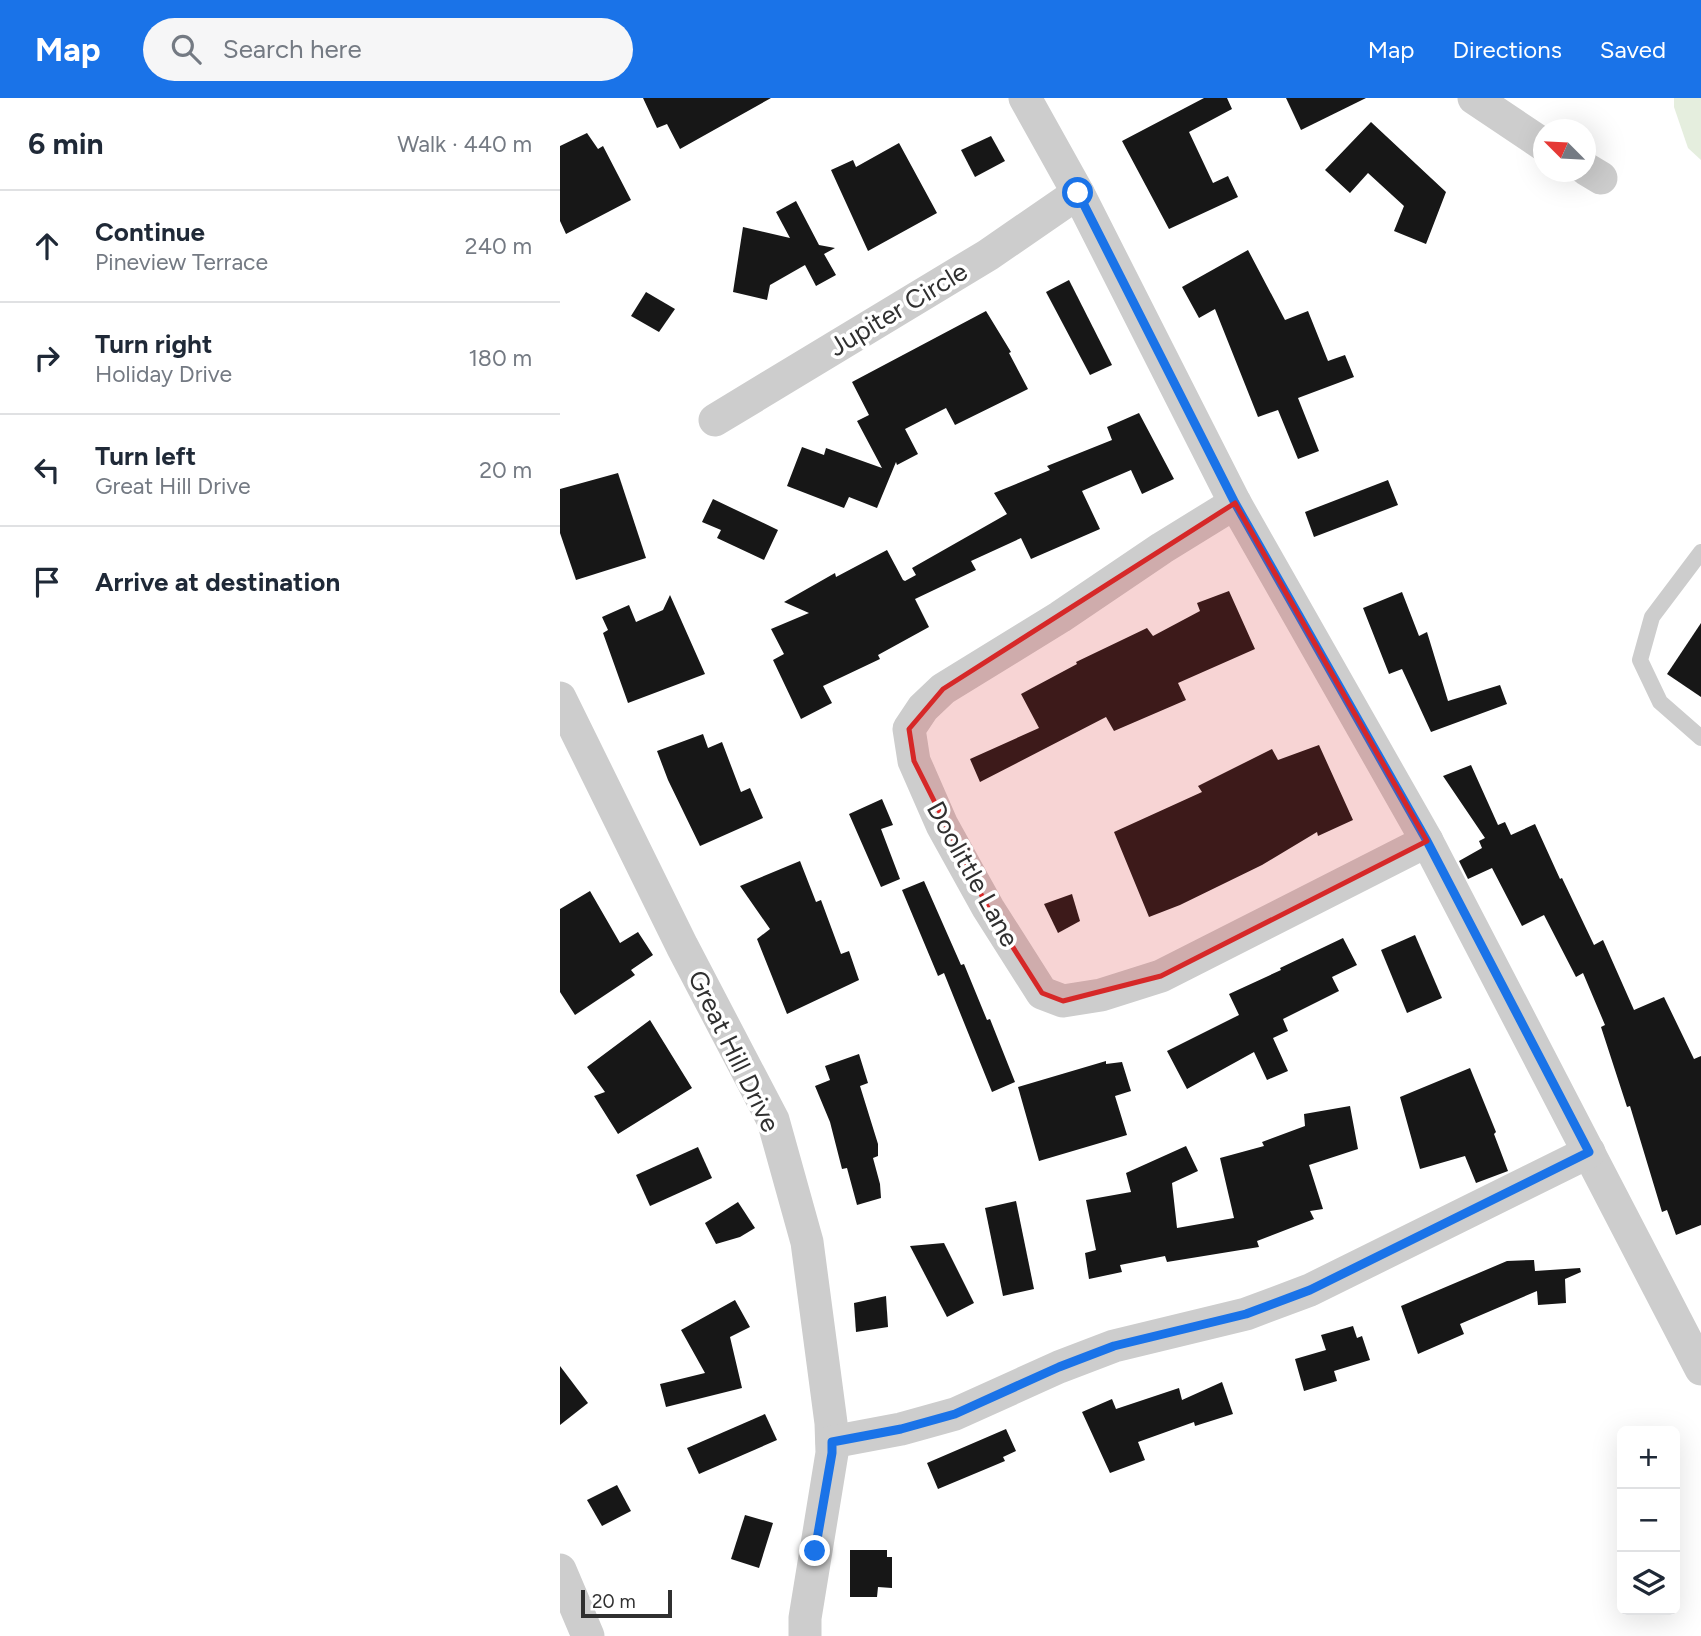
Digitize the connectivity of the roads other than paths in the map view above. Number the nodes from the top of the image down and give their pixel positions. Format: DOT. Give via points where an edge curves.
graph roads {
  1 [pos="1025,98"];
  2 [pos="1474,98"];
  3 [pos="1533,138"];
  4 [pos="1078,193"];
  5 [pos="715,420"];
  6 [pos="1235,503"];
  7 [pos="1701,552"];
  8 [pos="560,698"];
  9 [pos="1701,738"];
  10 [pos="1427,841"];
  11 [pos="1589,1152"];
  12 [pos="1701,1369"];
  13 [pos="832,1442"];
  14 [pos="560,1570"];
  15 [pos="588,1636"];
  16 [pos="804,1636"];
  1 -- 4 [label="street"];
  2 -- 3 [label="street"];
  4 -- 5 [label="street, Jupiter Circle" via="988,255"];
  4 -- 6 [label="street"];
  6 -- 10 [label="street"];
  6 -- 10 [label="street, Doolittle Lane" via="943,689 909,729 919,774 988,908 1042,993 1063,1001 1101,995 1161,976"];
  7 -- 9 [label="lane" via="1651,618 1640,660 1660,702"];
  8 -- 13 [label="street, Great Hill Drive" via="773,1120 807,1242"];
  10 -- 11 [label="street"];
  11 -- 12 [label="street"];
  11 -- 13 [label="street" via="1310,1290 1246,1314 1114,1346 955,1414"];
  13 -- 16 [label="street, Great Hill Drive"];
  14 -- 15 [label="street"];
}
